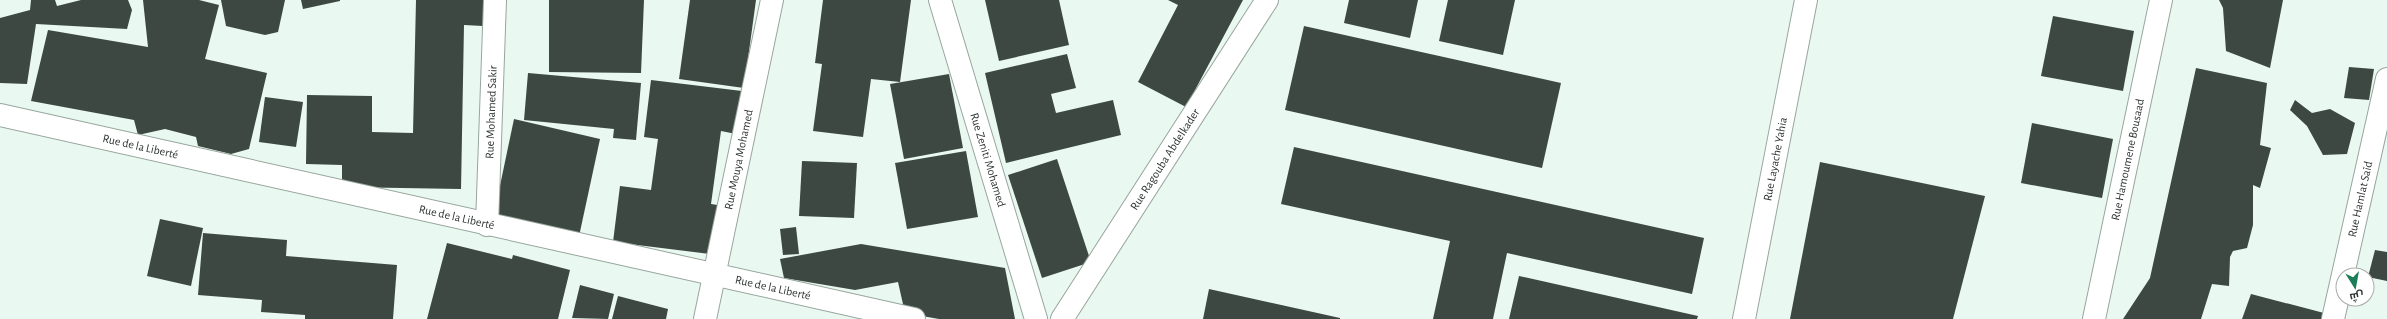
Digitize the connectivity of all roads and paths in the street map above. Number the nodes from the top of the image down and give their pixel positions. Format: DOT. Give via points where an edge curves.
graph roads {
  1 [pos="495,0"];
  2 [pos="772,0"];
  3 [pos="940,0"];
  4 [pos="1267,0"];
  5 [pos="1806,0"];
  6 [pos="2161,0"];
  7 [pos="2387,79"];
  8 [pos="0,115"];
  9 [pos="486,224"];
  10 [pos="714,276"];
  11 [pos="705,319"];
  12 [pos="914,319"];
  13 [pos="1036,319"];
  14 [pos="1062,319"];
  15 [pos="1744,319"];
  16 [pos="2094,319"];
  17 [pos="2332,319"];
  1 -- 9 [label="street, Rue Mohamed Sakir"];
  2 -- 10 [label="street, Rue Mouya Mohamed"];
  3 -- 13 [label="street, Rue Zeniti Mohamed"];
  4 -- 14 [label="street, Rue Ragouba Abdelkader"];
  5 -- 15 [label="street, Rue Layache Yahia"];
  6 -- 16 [label="street, Rue Hamoumene Bousaad"];
  7 -- 17 [label="street, Rue Hamlat Saïd"];
  8 -- 9 [label="street, Rue de la Liberté"];
  9 -- 10 [label="street, Rue de la Liberté"];
  10 -- 11 [label="street, Rue Mouya Mohamed"];
  10 -- 12 [label="street, Rue de la Liberté"];
}
